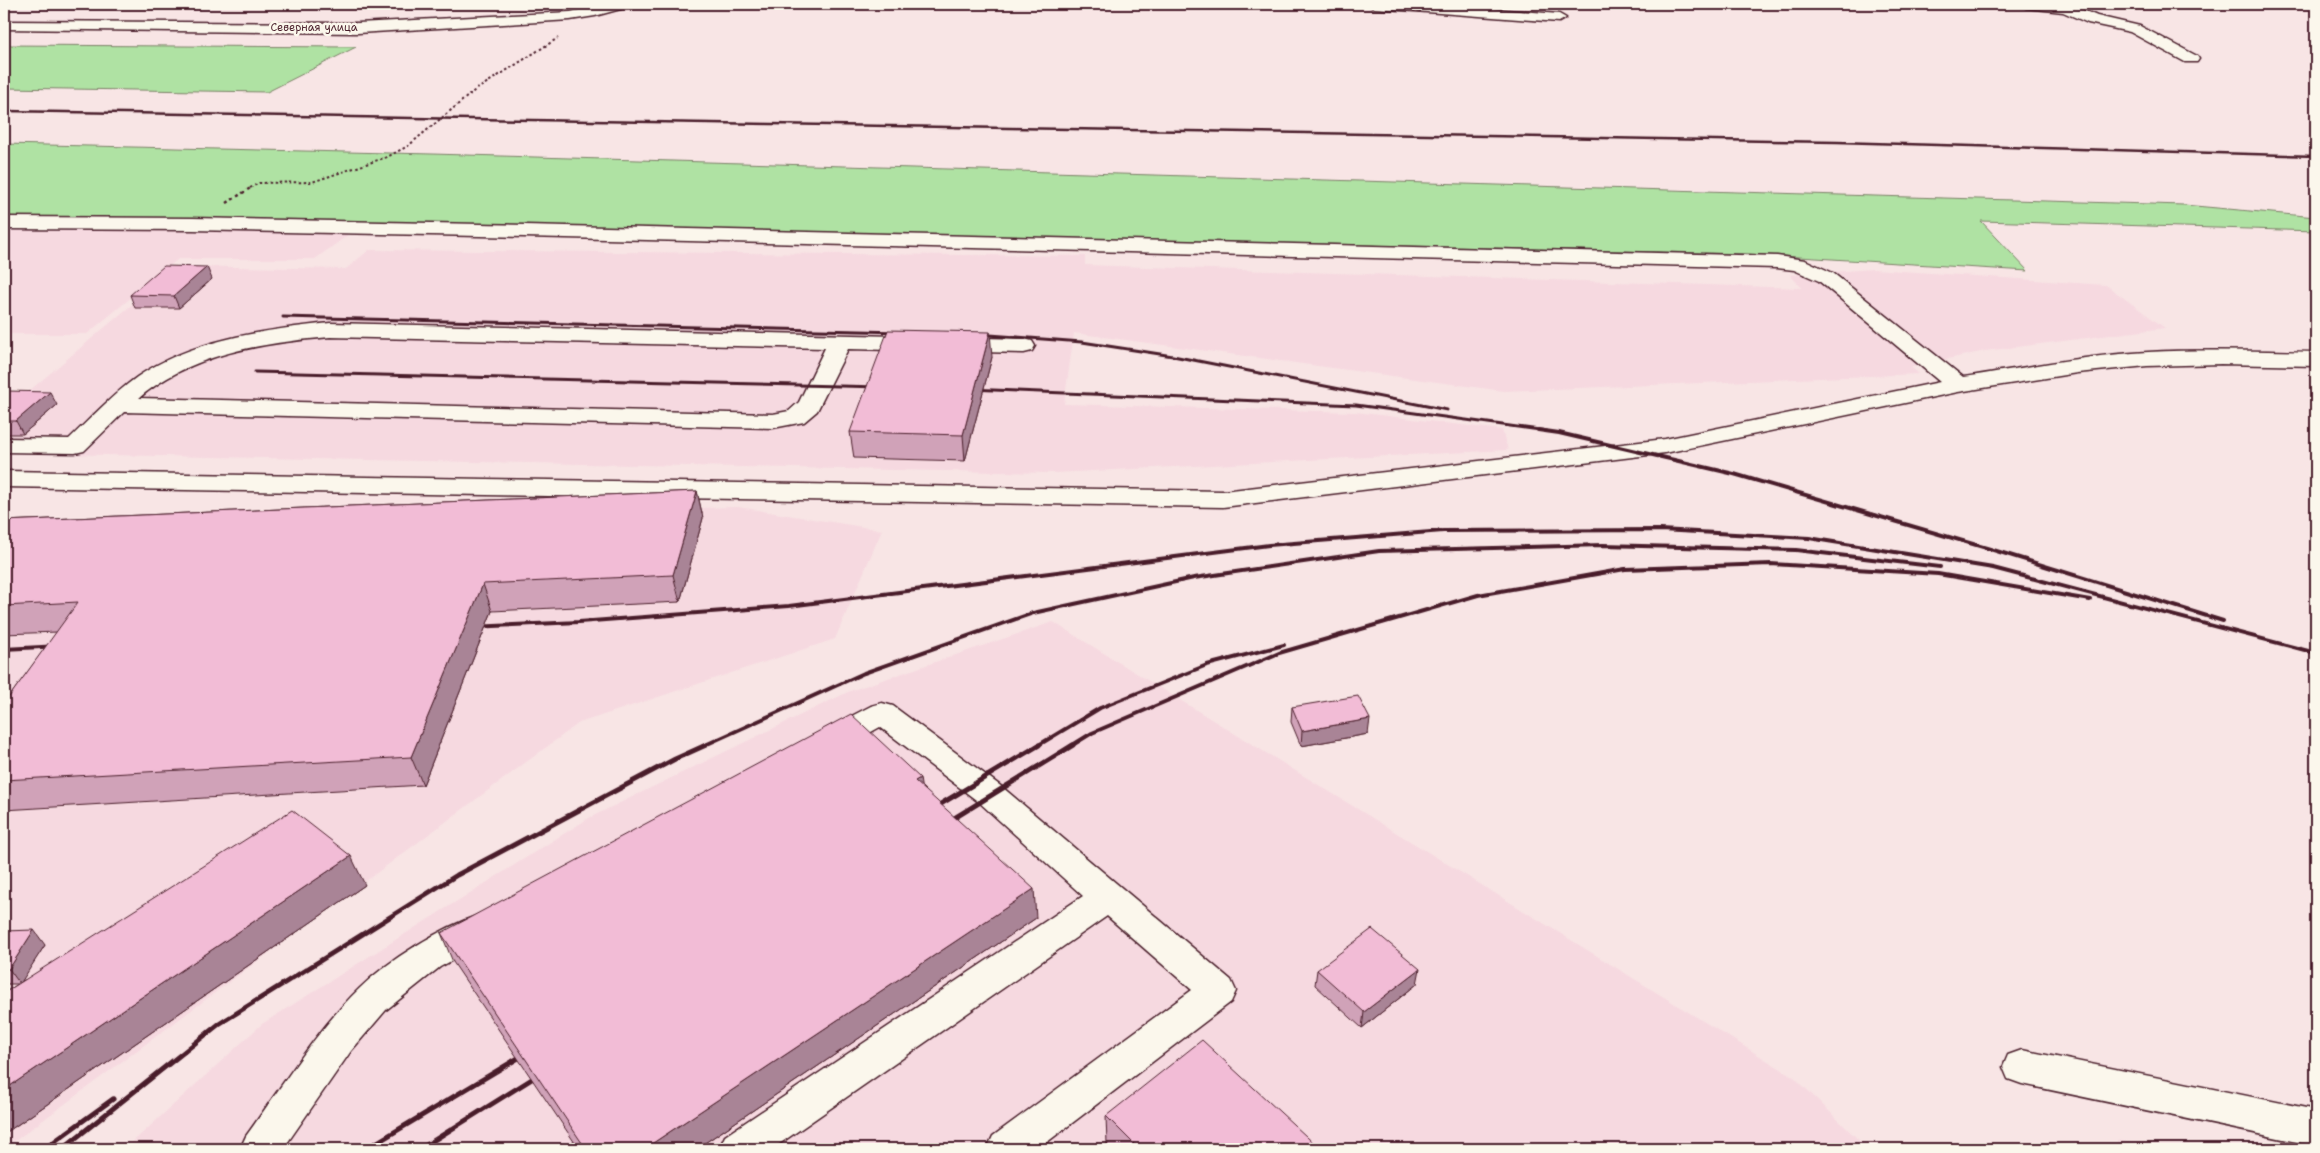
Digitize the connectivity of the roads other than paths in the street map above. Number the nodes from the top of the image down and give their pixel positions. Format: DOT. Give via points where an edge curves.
graph roads {
  1 [pos="623,4"];
  2 [pos="1374,4"];
  3 [pos="2026,4"];
  4 [pos="1559,18"];
  5 [pos="4,25"];
  6 [pos="2190,58"];
  7 [pos="4,223"];
  8 [pos="838,343"];
  9 [pos="1024,346"];
  10 [pos="2316,359"];
  11 [pos="1958,385"];
  12 [pos="118,405"];
  13 [pos="4,445"];
  14 [pos="4,479"];
  15 [pos="803,755"];
  16 [pos="1108,896"];
  17 [pos="505,914"];
  18 [pos="2022,1067"];
  19 [pos="2316,1128"];
  20 [pos="260,1149"];
  21 [pos="739,1149"];
  22 [pos="1007,1149"];
  1 -- 5 [label="street, Северная улица" via="570,16 358,28"];
  2 -- 4 [label="street"];
  3 -- 6 [label="street" via="2066,8 2093,20 2135,29"];
  7 -- 11 [label="street" via="194,224 1798,264 1826,277"];
  8 -- 9 [label="street"];
  8 -- 12 [label="street" via="330,330 305,332 252,340 200,356 158,374"];
  8 -- 12 [label="street" via="809,406 796,417 773,421"];
  10 -- 11 [label="street" via="2147,359 2077,366"];
  11 -- 14 [label="street" via="1665,446 1223,499"];
  12 -- 13 [label="street" via="75,446"];
  15 -- 16 [label="street" via="882,712 991,795"];
  16 -- 21 [label="street"];
  16 -- 22 [label="street" via="1218,991"];
  17 -- 20 [label="street" via="427,957 373,999 338,1040"];
  18 -- 19 [label="street"];
}
